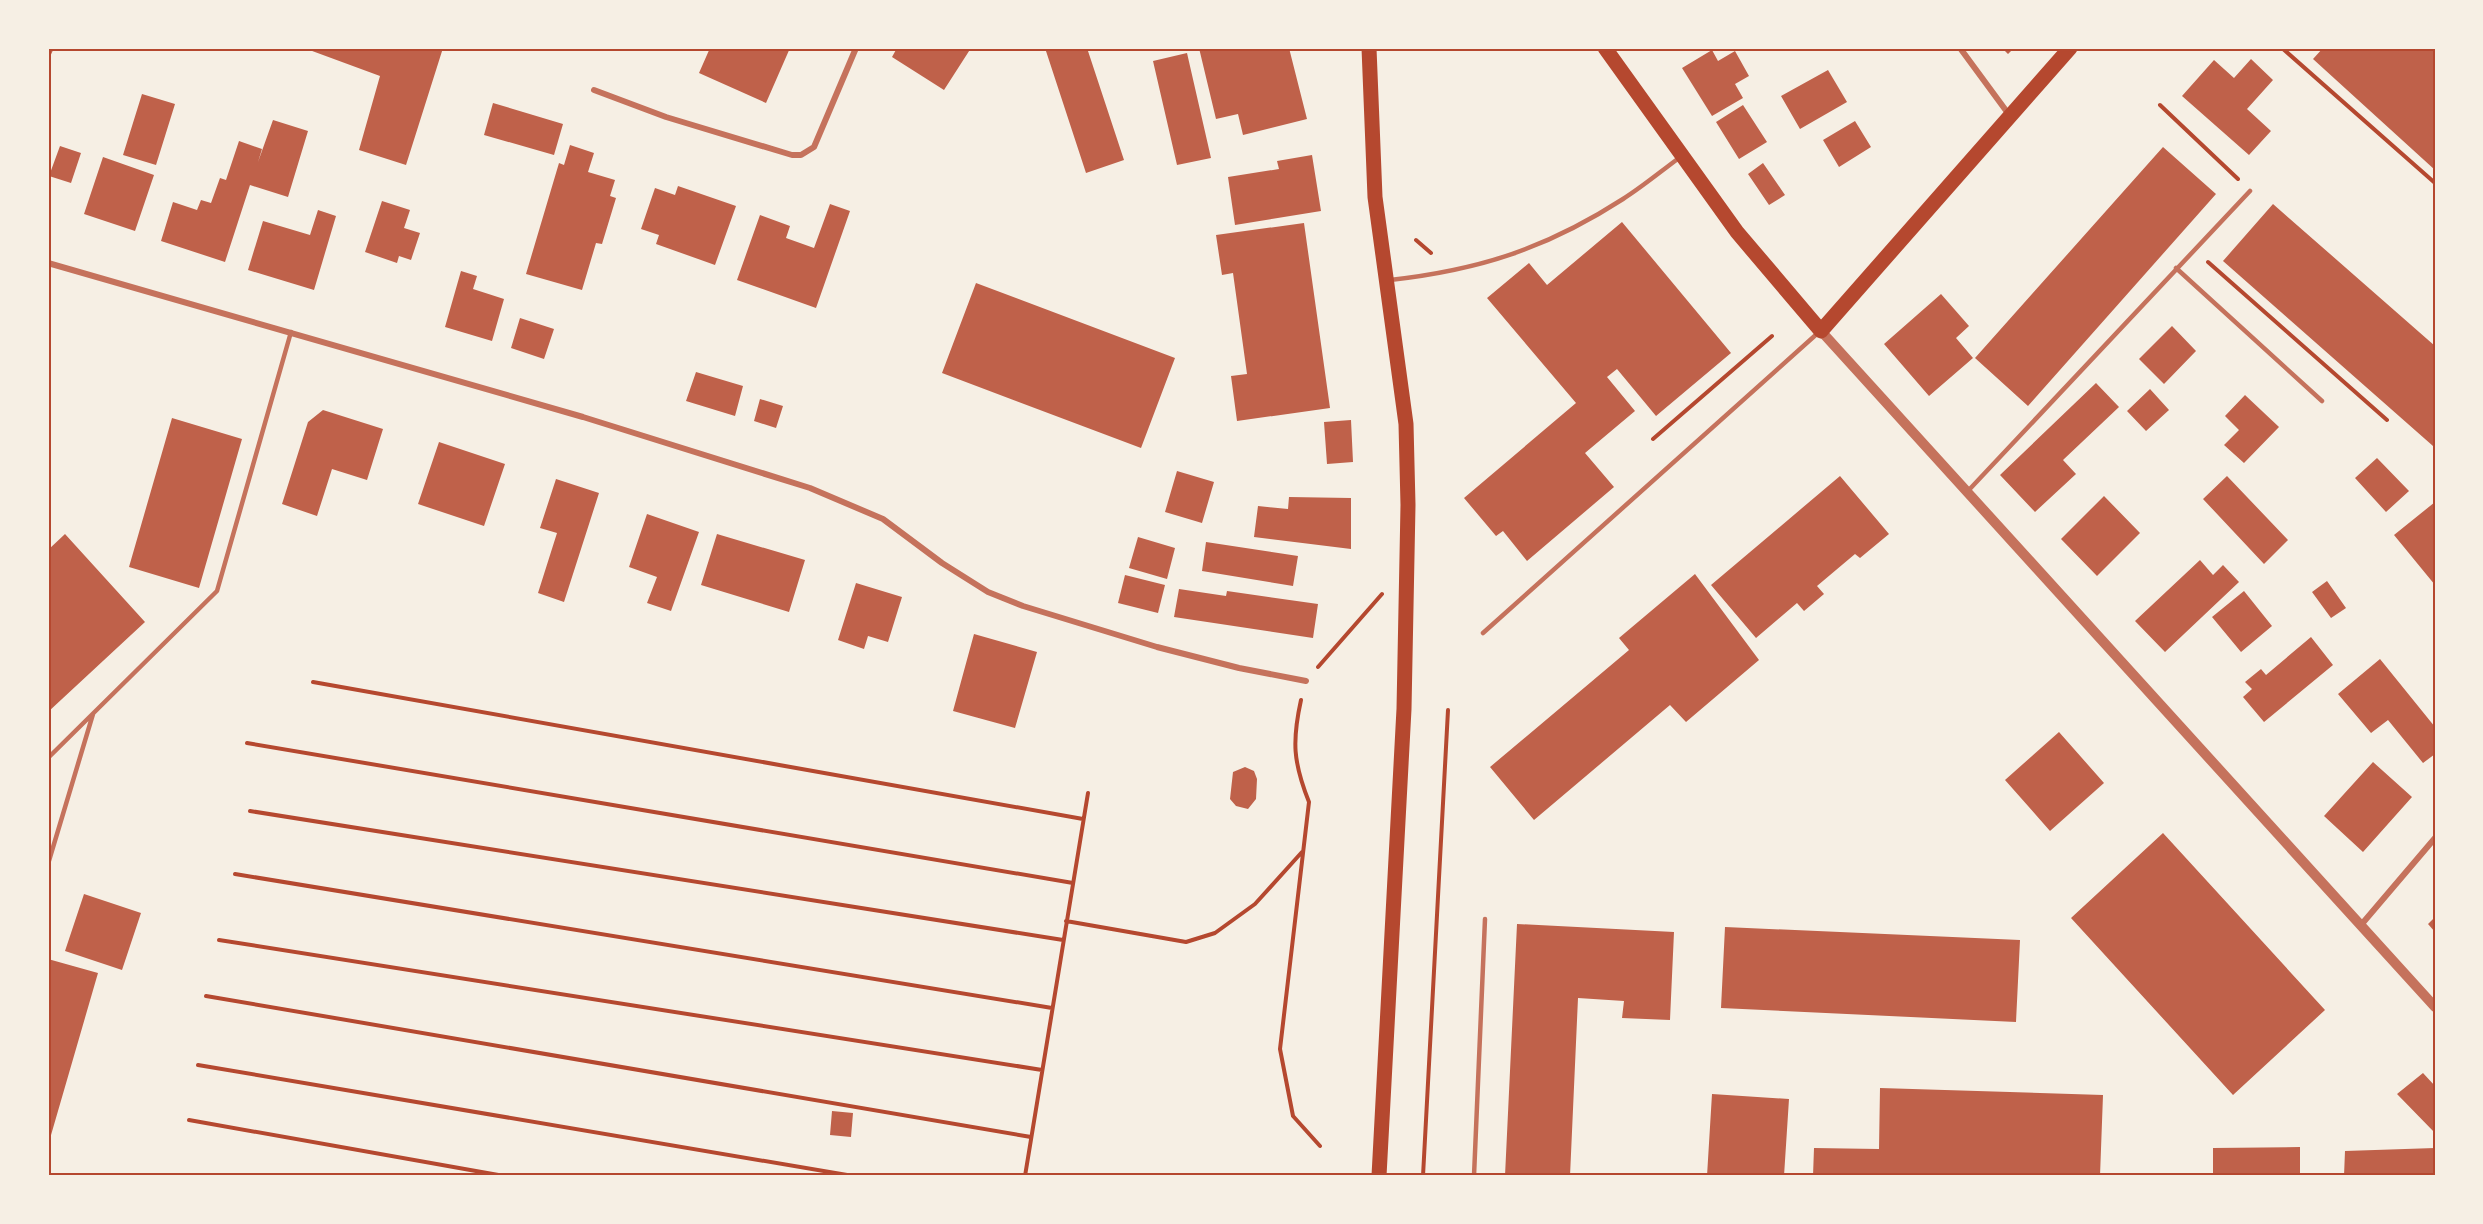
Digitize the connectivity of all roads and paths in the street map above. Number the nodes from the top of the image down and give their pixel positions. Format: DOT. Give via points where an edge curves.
graph roads {
  1 [pos="856,48"];
  2 [pos="1369,48"];
  3 [pos="1605,48"];
  4 [pos="1960,48"];
  5 [pos="2070,48"];
  6 [pos="2282,48"];
  7 [pos="594,90"];
  8 [pos="2160,105"];
  9 [pos="2010,117"];
  10 [pos="1681,157"];
  11 [pos="2435,183"];
  12 [pos="2250,191"];
  13 [pos="2215,254"];
  14 [pos="48,263"];
  15 [pos="2176,268"];
  16 [pos="1386,280"];
  17 [pos="1821,331"];
  18 [pos="291,332"];
  19 [pos="1772,336"];
  20 [pos="2322,401"];
  21 [pos="2387,420"];
  22 [pos="1653,439"];
  23 [pos="1967,492"];
  24 [pos="1408,564"];
  25 [pos="1483,633"];
  26 [pos="1306,681"];
  27 [pos="313,682"];
  28 [pos="1448,710"];
  29 [pos="93,713"];
  30 [pos="247,743"];
  31 [pos="48,758"];
  32 [pos="1088,793"];
  33 [pos="250,812"];
  34 [pos="1083,819"];
  35 [pos="2435,838"];
  36 [pos="1303,851"];
  37 [pos="48,864"];
  38 [pos="234,874"];
  39 [pos="1073,883"];
  40 [pos="1485,919"];
  41 [pos="1066,921"];
  42 [pos="2361,925"];
  43 [pos="219,940"];
  44 [pos="1063,940"];
  45 [pos="206,996"];
  46 [pos="2435,1007"];
  47 [pos="1052,1008"];
  48 [pos="198,1065"];
  49 [pos="1042,1070"];
  50 [pos="189,1120"];
  51 [pos="1031,1137"];
  52 [pos="1320,1146"];
  53 [pos="504,1176"];
  54 [pos="853,1176"];
  55 [pos="1025,1176"];
  56 [pos="1379,1176"];
  57 [pos="1423,1176"];
  58 [pos="1474,1176"];
  1 -- 7 [label="street" via="814,147 801,155 666,117"];
  2 -- 16 [label="main road" via="1375,197"];
  3 -- 10 [label="main road"];
  4 -- 9 [label="street"];
  5 -- 9 [label="main road"];
  6 -- 11 [label="path"];
  8 -- 12 [label="path"];
  9 -- 17 [label="main road"];
  10 -- 16 [label="lane" via="1624,199 1538,246 1455,272"];
  10 -- 17 [label="main road" via="1737,232"];
  12 -- 15 [label="lane"];
  13 -- 21 [label="path" via="2208,262"];
  14 -- 18 [label="street"];
  15 -- 20 [label="lane"];
  15 -- 23 [label="lane"];
  16 -- 24 [label="main road" via="1407,424"];
  17 -- 23 [label="street"];
  17 -- 25 [label="lane"];
  18 -- 26 [label="street" via="810,488 883,519 988,592 1023,606 1157,647"];
  18 -- 29 [label="lane" via="217,591"];
  19 -- 22 [label="path"];
  23 -- 42 [label="street"];
  24 -- 26 [label="path"];
  24 -- 56 [label="main road"];
  26 -- 36 [label="path" via="1294,729 1298,774 1309,802"];
  27 -- 34 [label="path"];
  28 -- 57 [label="path"];
  29 -- 31 [label="lane"];
  29 -- 37 [label="lane"];
  30 -- 39 [label="path"];
  32 -- 34 [label="path"];
  33 -- 44 [label="path"];
  34 -- 39 [label="path"];
  35 -- 42 [label="street"];
  36 -- 41 [label="path" via="1255,904 1215,933 1186,942"];
  36 -- 52 [label="path" via="1280,1049 1293,1116"];
  38 -- 47 [label="path"];
  39 -- 41 [label="path"];
  40 -- 58 [label="lane"];
  41 -- 44 [label="path"];
  42 -- 46 [label="street"];
  43 -- 49 [label="path"];
  44 -- 47 [label="path"];
  45 -- 51 [label="path"];
  47 -- 49 [label="path"];
  48 -- 54 [label="path"];
  49 -- 51 [label="path"];
  50 -- 53 [label="path"];
  51 -- 55 [label="path"];
}
